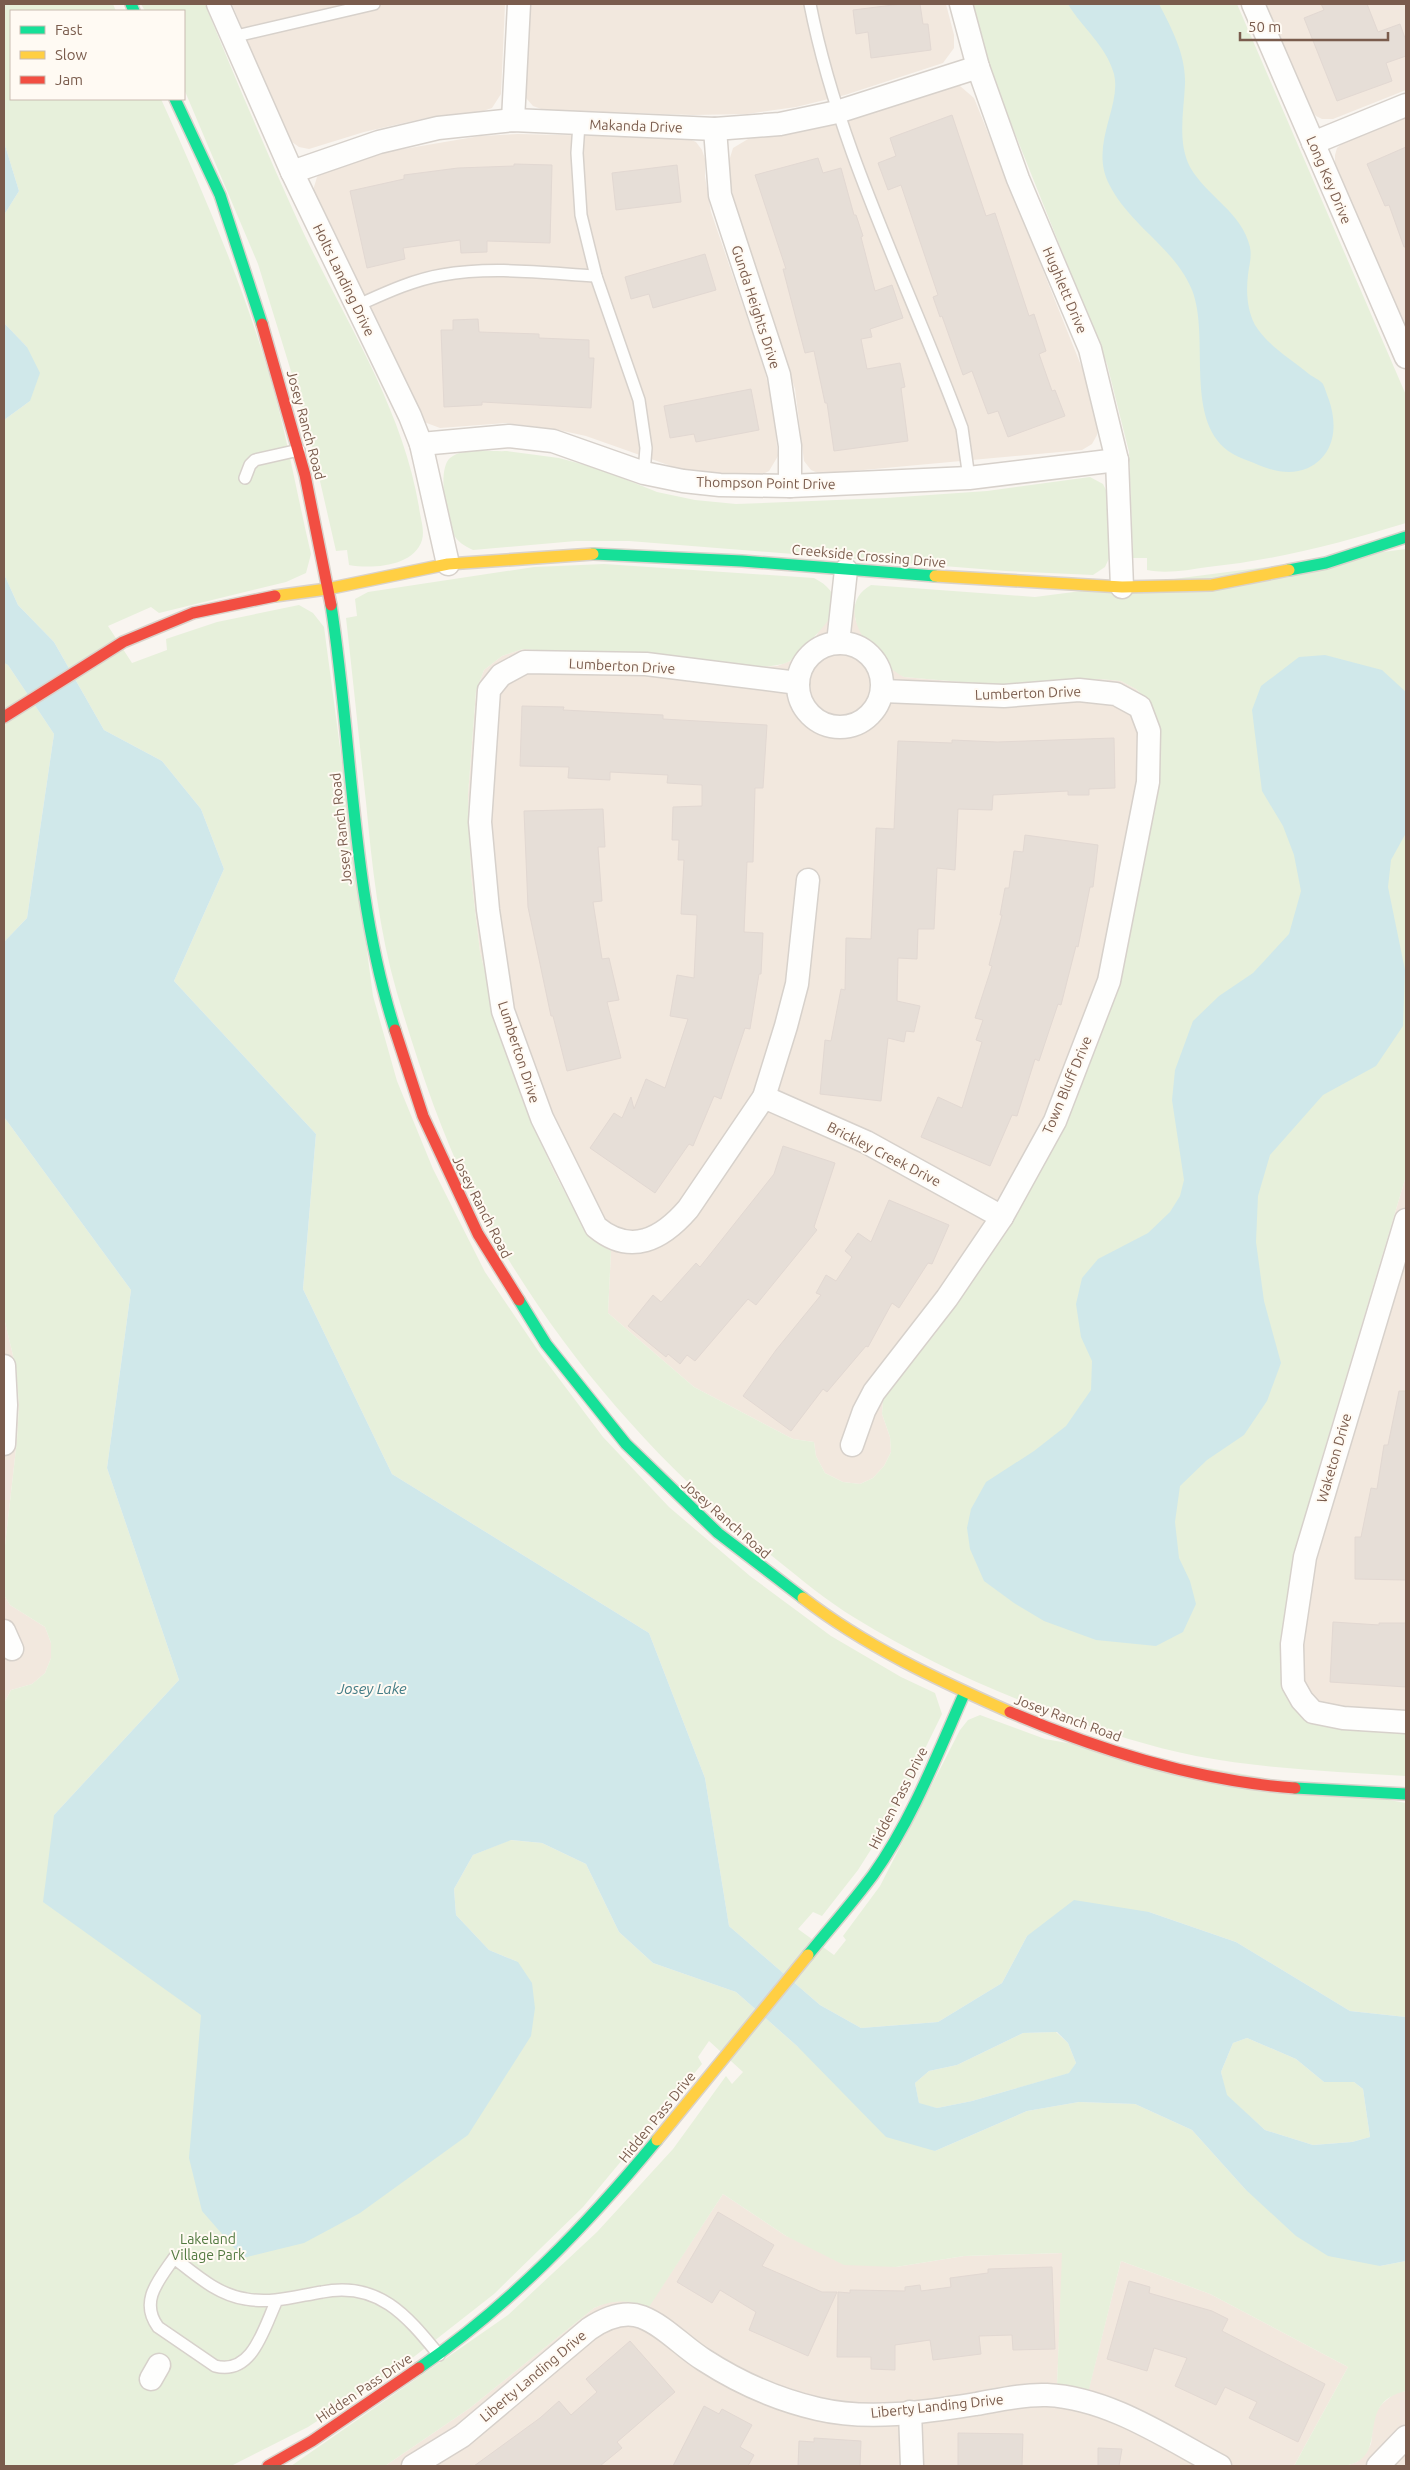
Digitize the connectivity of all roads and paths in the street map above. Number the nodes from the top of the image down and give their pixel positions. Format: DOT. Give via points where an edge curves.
graph roads {
  1 [pos="218,4"];
  2 [pos="374,4"];
  3 [pos="519,4"];
  4 [pos="810,4"];
  5 [pos="961,4"];
  6 [pos="1253,4"];
  7 [pos="232,36"];
  8 [pos="978,67"];
  9 [pos="175,100"];
  10 [pos="1406,105"];
  11 [pos="837,112"];
  12 [pos="513,120"];
  13 [pos="579,124"];
  14 [pos="715,129"];
  15 [pos="1313,143"];
  16 [pos="292,172"];
  17 [pos="596,276"];
  18 [pos="356,306"];
  19 [pos="1406,357"];
  20 [pos="421,444"];
  21 [pos="300,450"];
  22 [pos="1117,460"];
  23 [pos="644,473"];
  24 [pos="246,478"];
  25 [pos="969,478"];
  26 [pos="790,486"];
  27 [pos="1406,537"];
  28 [pos="448,564"];
  29 [pos="846,570"];
  30 [pos="1122,587"];
  31 [pos="327,589"];
  32 [pos="838,643"];
  33 [pos="798,683"];
  34 [pos="882,691"];
  35 [pos="1140,707"];
  36 [pos="4,717"];
  37 [pos="808,880"];
  38 [pos="764,1097"];
  39 [pos="1002,1217"];
  40 [pos="1406,1220"];
  41 [pos="4,1366"];
  42 [pos="4,1444"];
  43 [pos="852,1445"];
  44 [pos="964,1694"];
  45 [pos="1406,1722"];
  46 [pos="1406,1794"];
  47 [pos="277,2300"];
  48 [pos="439,2355"];
  49 [pos="910,2412"];
  50 [pos="1406,2437"];
  51 [pos="268,2466"];
  52 [pos="413,2466"];
  53 [pos="912,2466"];
  54 [pos="1220,2466"];
  55 [pos="1378,2466"];
  1 -- 7 [label="street, Holts Landing Drive"];
  2 -- 7 [label="lane"];
  3 -- 12 [label="street"];
  4 -- 11 [label="lane"];
  5 -- 8 [label="street, Hughlett Drive"];
  6 -- 15 [label="street, Long Key Drive"];
  7 -- 16 [label="street, Holts Landing Drive"];
  8 -- 11 [label="street, Makanda Drive"];
  8 -- 22 [label="street, Hughlett Drive" via="1018,179 1090,349"];
  9 -- 21 [label="street, Josey Ranch Road" via="216,186"];
  10 -- 15 [label="street"];
  11 -- 14 [label="street, Makanda Drive" via="780,124"];
  11 -- 25 [label="lane" via="962,428"];
  12 -- 13 [label="street, Makanda Drive"];
  12 -- 16 [label="street, Makanda Drive" via="438,128 379,142"];
  13 -- 14 [label="street, Makanda Drive"];
  13 -- 17 [label="lane" via="580,214"];
  14 -- 26 [label="street, Gunda Heights Drive" via="720,195 779,376 790,446"];
  15 -- 19 [label="street, Long Key Drive"];
  16 -- 18 [label="street, Holts Landing Drive"];
  17 -- 18 [label="lane" via="469,271 413,282"];
  17 -- 23 [label="lane" via="639,400 646,440"];
  18 -- 20 [label="street, Holts Landing Drive"];
  20 -- 23 [label="street, Thompson Point Drive" via="509,436 553,441"];
  20 -- 28 [label="street, Holts Landing Drive"];
  21 -- 24 [label="lane" via="255,460"];
  21 -- 31 [label="street, Josey Ranch Road"];
  22 -- 25 [label="street, Thompson Point Drive"];
  22 -- 30 [label="street, Hughlett Drive"];
  23 -- 26 [label="street, Thompson Point Drive" via="720,485"];
  25 -- 26 [label="street, Thompson Point Drive"];
  27 -- 30 [label="street, Creekside Crossing Drive" via="1326,563 1212,584"];
  28 -- 29 [label="street, Creekside Crossing Drive" via="580,553"];
  28 -- 31 [label="street, Creekside Crossing Drive"];
  29 -- 30 [label="street, Creekside Crossing Drive"];
  29 -- 32 [label="street"];
  31 -- 36 [label="street, Creekside Crossing Drive" via="267,597 193,613 123,642"];
  31 -- 44 [label="street, Josey Ranch Road" via="339,657 356,842 383,991 413,1088 446,1170 483,1246 521,1309 615,1433 718,1535 828,1618"];
  32 -- 33 [label="street" via="826,645 806,660"];
  32 -- 34 [label="street" via="866,651 882,676"];
  33 -- 34 [label="street" via="799,697 806,710 816,721 829,727 858,725 878,705"];
  33 -- 38 [label="street, Lumberton Drive" via="646,664 524,662 501,675 489,690 486,722 480,822 488,910 503,1011 542,1118 596,1227 605,1235 630,1242 645,1241 664,1232 688,1209"];
  34 -- 35 [label="street, Lumberton Drive" via="1004,696 1079,690 1116,694"];
  35 -- 39 [label="street, Town Bluff Drive" via="1149,731 1148,782 1109,981 1055,1121"];
  37 -- 38 [label="street, Lumberton Drive" via="797,984"];
  38 -- 39 [label="street, Brickley Creek Drive" via="866,1142"];
  39 -- 43 [label="street, Town Bluff Drive" via="947,1298 874,1392"];
  40 -- 45 [label="street, Waketon Drive" via="1305,1557 1292,1644 1293,1684 1313,1712 1343,1718"];
  41 -- 42 [label="street"];
  44 -- 46 [label="street, Josey Ranch Road" via="1097,1747 1224,1780"];
  44 -- 48 [label="street, Hidden Pass Drive" via="913,1808 873,1875 605,2202 505,2301"];
  47 -- 47 [label="lane" via="247,2300 226,2294 174,2258 152,2291 150,2300 153,2320 158,2327 215,2366 225,2368 234,2368 254,2350"];
  47 -- 48 [label="lane" via="347,2290 379,2298 408,2318"];
  48 -- 51 [label="street, Hidden Pass Drive" via="320,2436"];
  49 -- 52 [label="street, Liberty Landing Drive" via="834,2413 795,2404 704,2360 641,2317 625,2315 607,2318 589,2329 462,2436"];
  49 -- 53 [label="street"];
  49 -- 54 [label="street, Liberty Landing Drive" via="1048,2395 1119,2414"];
  50 -- 55 [label="street"];
}
